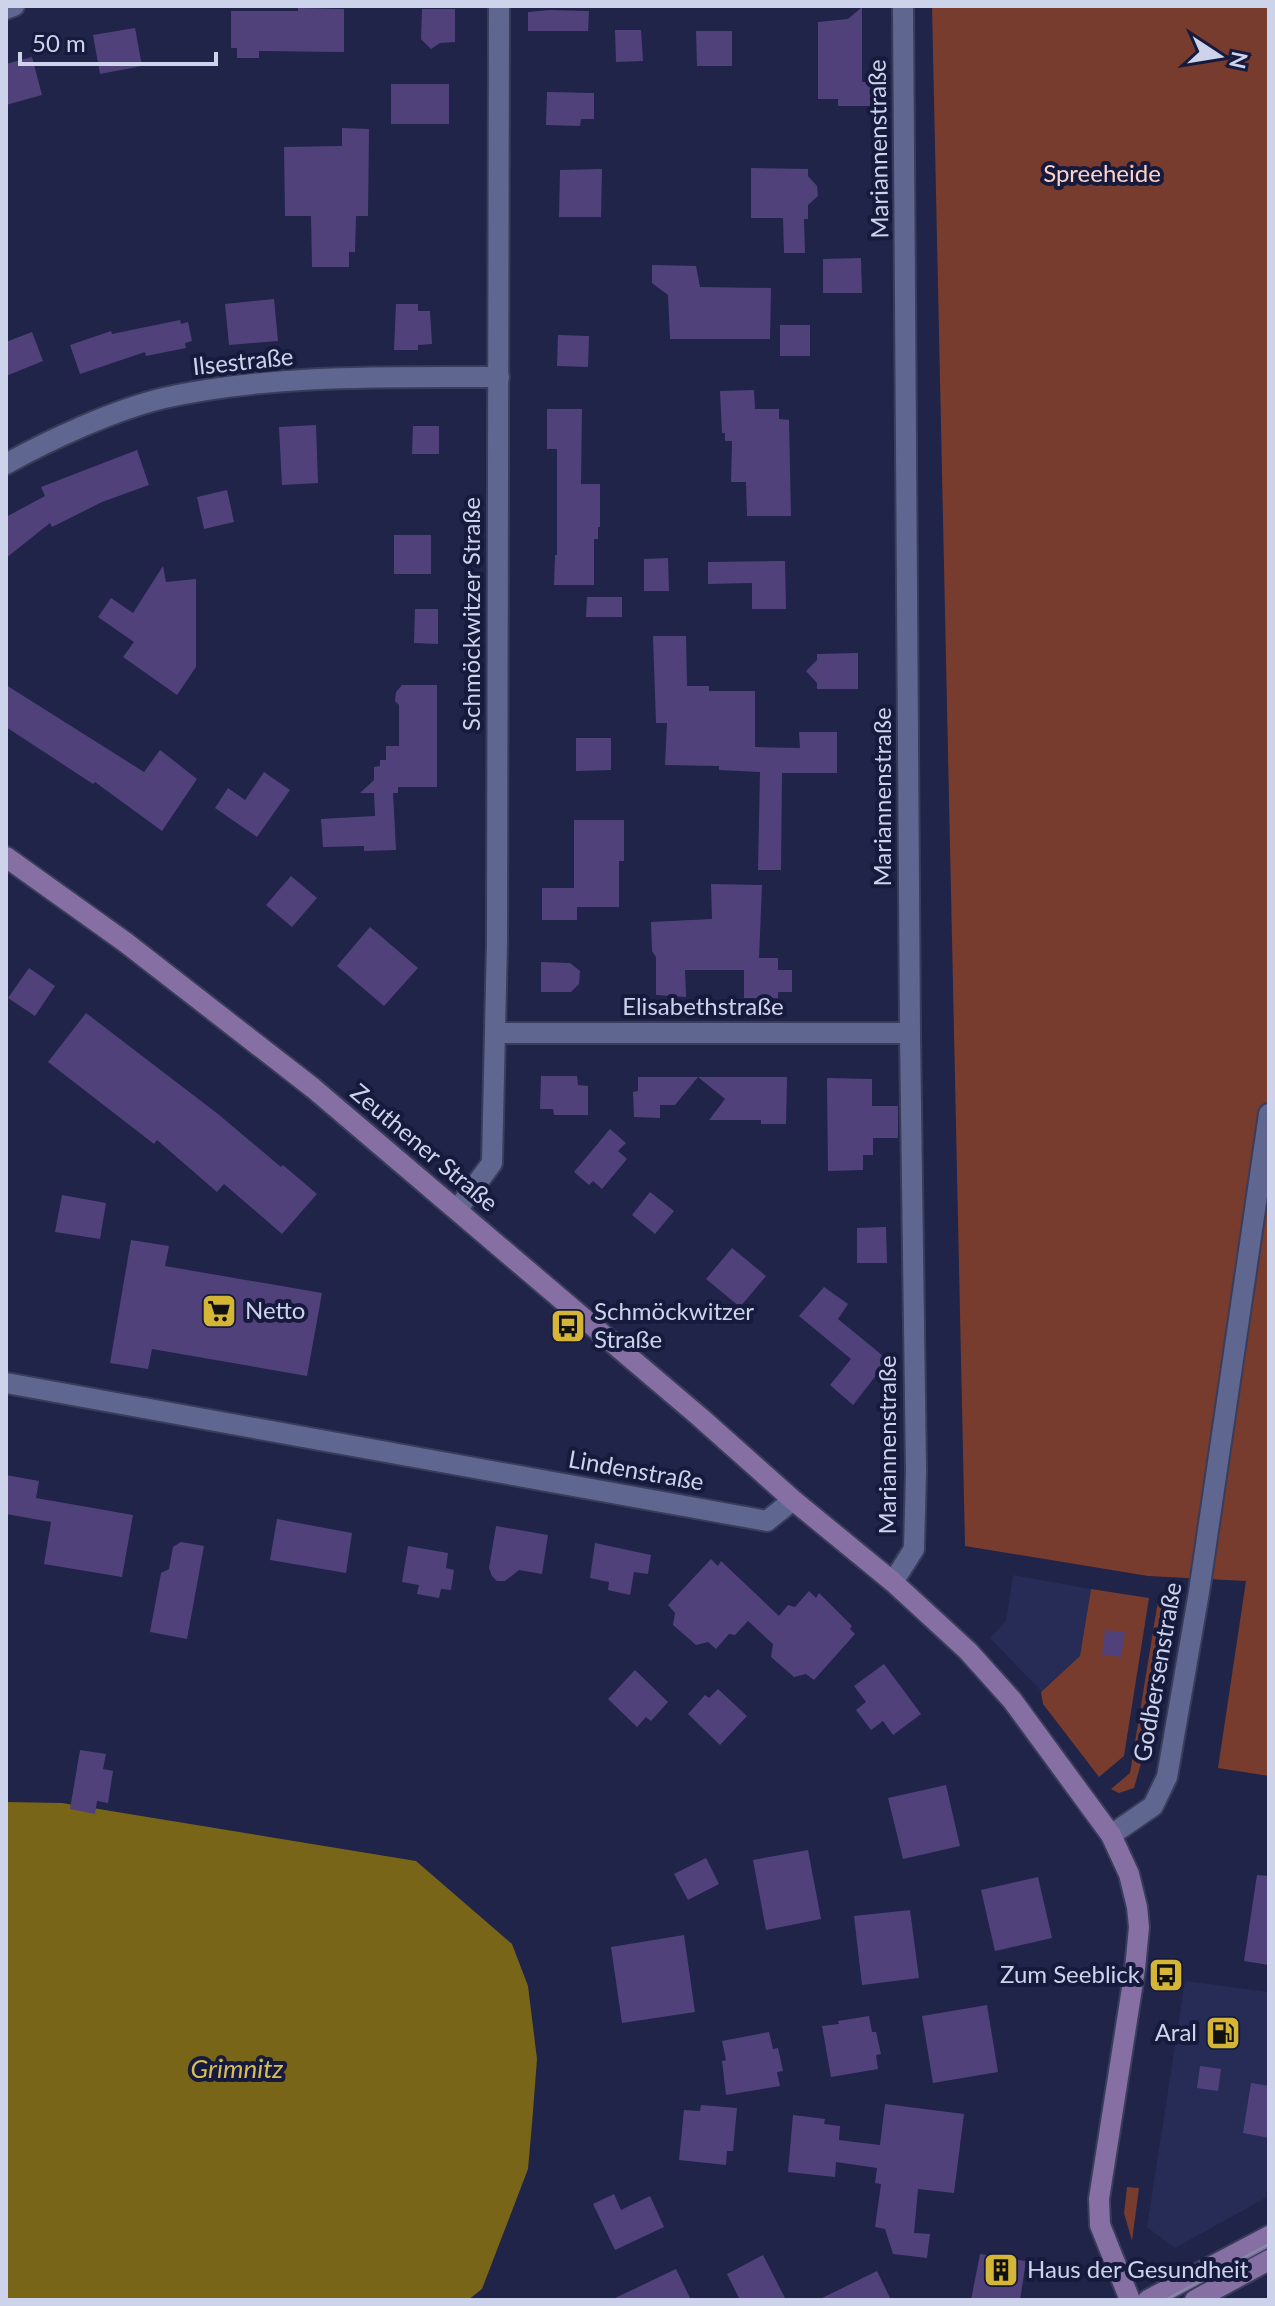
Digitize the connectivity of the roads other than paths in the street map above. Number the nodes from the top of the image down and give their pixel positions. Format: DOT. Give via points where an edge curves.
graph roads {
  1 [pos="14,6"];
  2 [pos="499,6"];
  3 [pos="903,6"];
  4 [pos="6,9"];
  5 [pos="499,377"];
  6 [pos="6,464"];
  7 [pos="6,857"];
  8 [pos="496,1033"];
  9 [pos="910,1033"];
  10 [pos="1269,1114"];
  11 [pos="457,1210"];
  12 [pos="6,1383"];
  13 [pos="793,1500"];
  14 [pos="893,1582"];
  15 [pos="1111,1835"];
  16 [pos="1269,2236"];
  17 [pos="1269,2260"];
  18 [pos="1130,2300"];
  19 [pos="1148,2300"];
  20 [pos="1195,2300"];
  1 -- 4 [label="street"];
  2 -- 5 [label="street, Schmöckwitzer Straße"];
  3 -- 9 [label="street, Mariannenstraße"];
  5 -- 6 [label="street, Ilsestraße" via="211,389 124,411"];
  5 -- 8 [label="street, Schmöckwitzer Straße"];
  7 -- 11 [label="main road, Zeuthener Straße" via="222,1016"];
  8 -- 9 [label="street, Elisabethstraße"];
  8 -- 11 [label="street, Schmöckwitzer Straße" via="492,1163"];
  9 -- 14 [label="street, Mariannenstraße" via="914,1549"];
  10 -- 15 [label="street, Godbersenstraße" via="1167,1777 1153,1806"];
  11 -- 13 [label="main road, Zeuthener Straße"];
  12 -- 13 [label="street, Lindenstraße" via="767,1521"];
  13 -- 14 [label="main road"];
  14 -- 15 [label="main road" via="1012,1700"];
  15 -- 18 [label="main road" via="1129,1874 1139,1927 1099,2199 1100,2225"];
  16 -- 19 [label="main road"];
  17 -- 20 [label="main road"];
}
